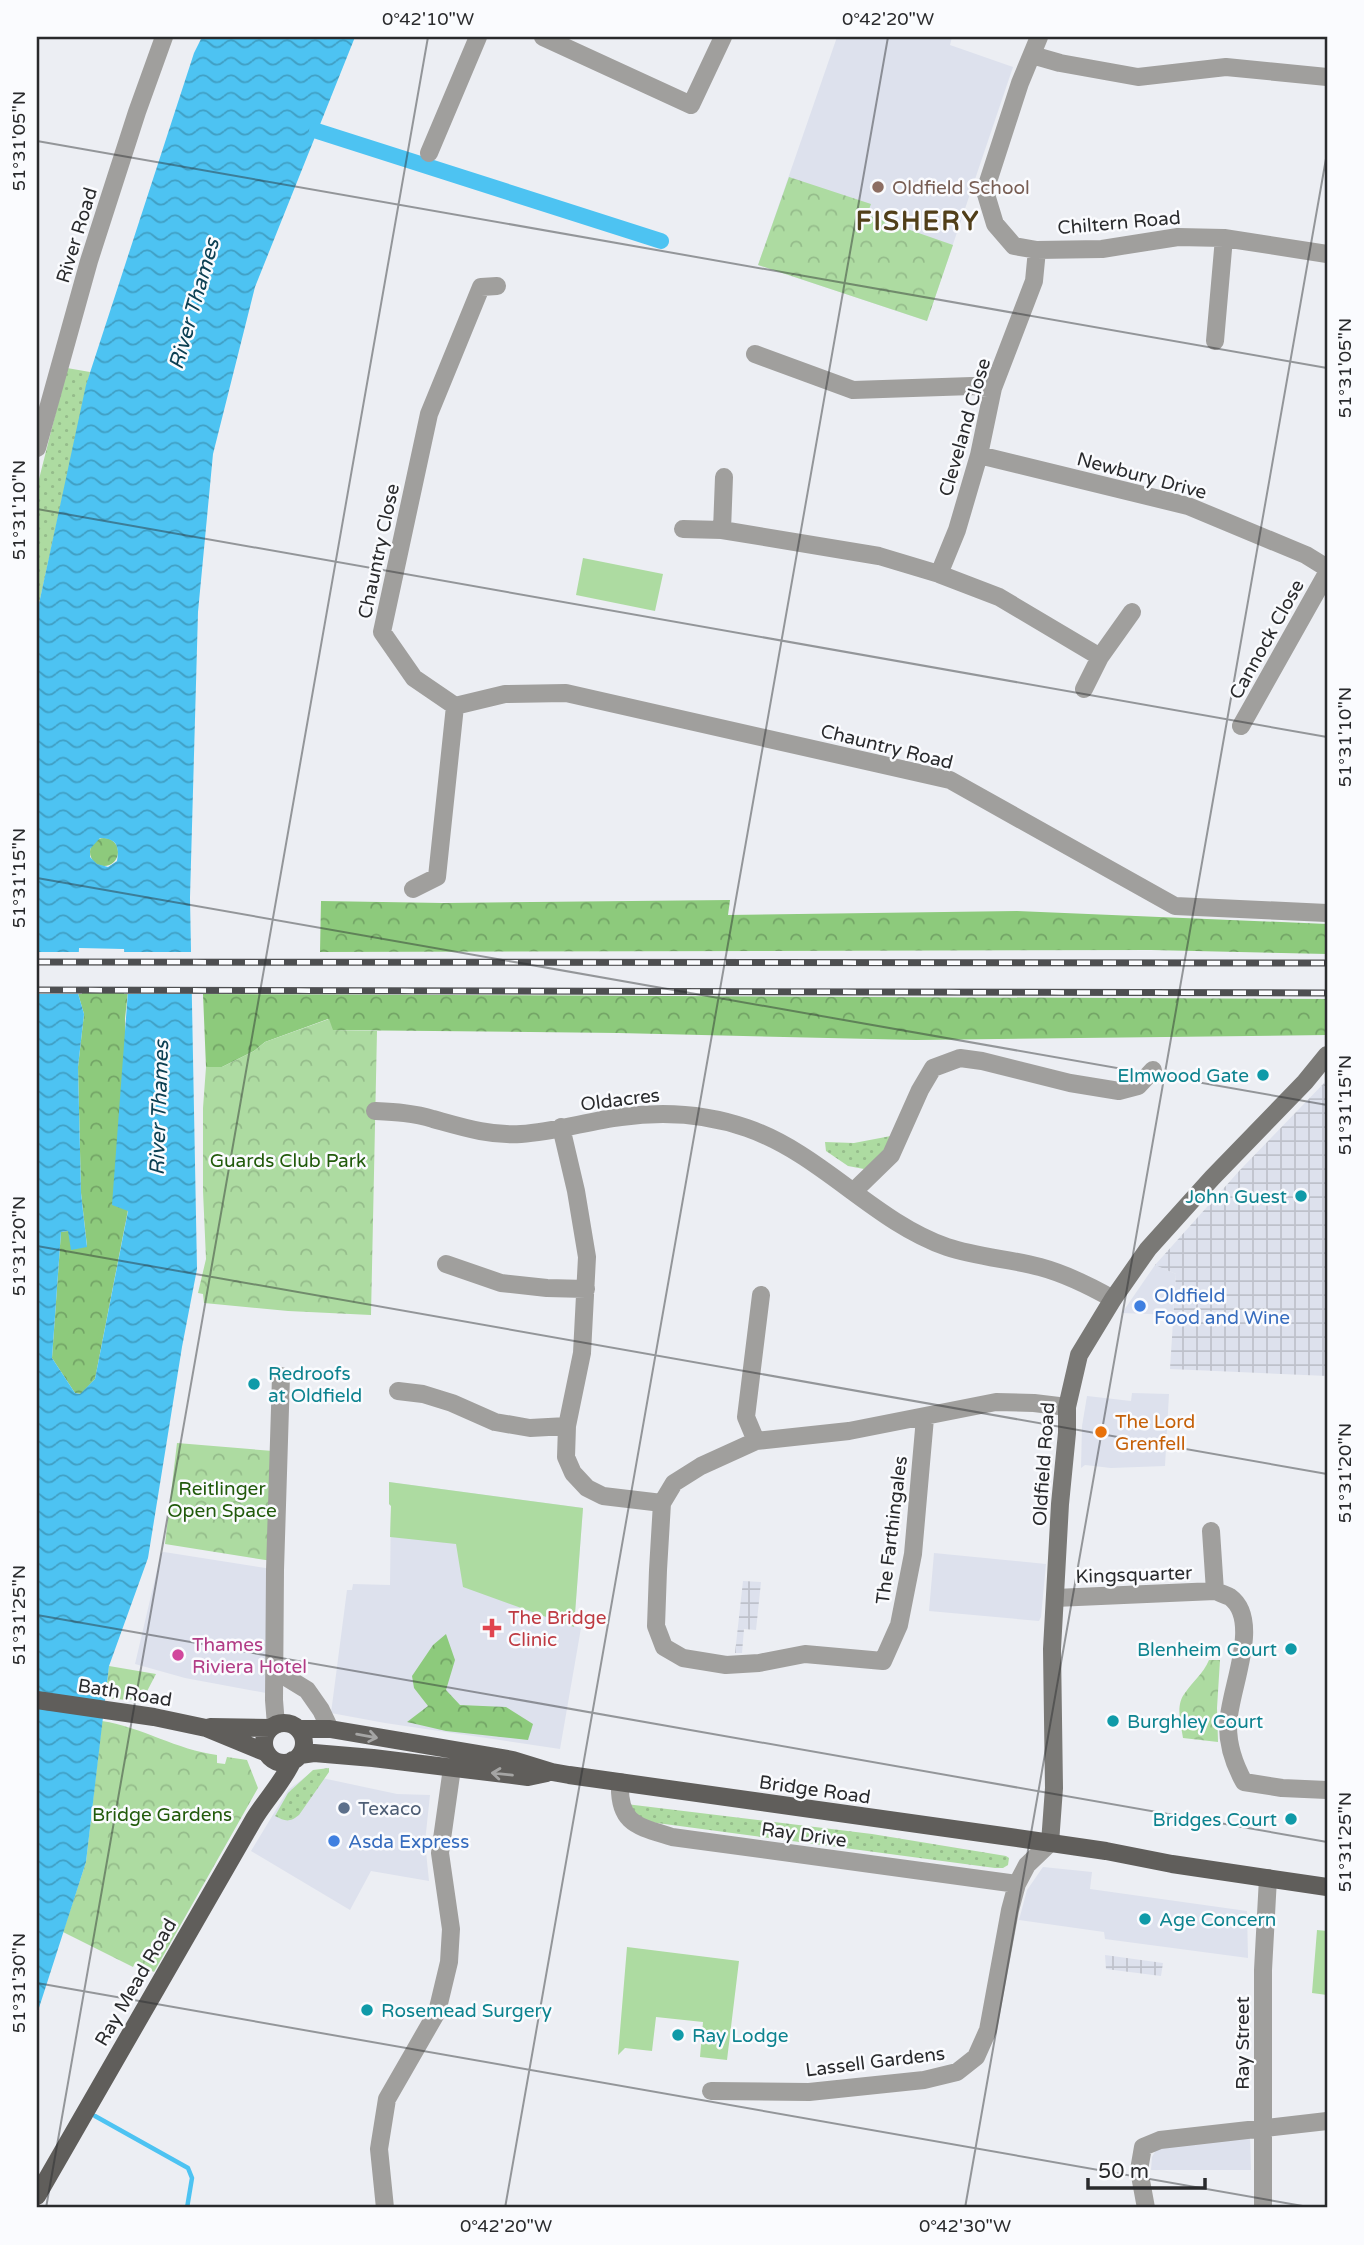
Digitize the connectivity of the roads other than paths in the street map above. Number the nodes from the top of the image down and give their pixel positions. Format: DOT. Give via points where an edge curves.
graph roads {
  1 [pos="164,37"];
  2 [pos="478,37"];
  3 [pos="542,37"];
  4 [pos="723,37"];
  5 [pos="1039,37"];
  6 [pos="1032,55"];
  7 [pos="1327,77"];
  8 [pos="429,153"];
  9 [pos="1224,238"];
  10 [pos="1037,250"];
  11 [pos="1327,254"];
  12 [pos="497,286"];
  13 [pos="1215,341"];
  14 [pos="755,354"];
  15 [pos="993,388"];
  16 [pos="37,448"];
  17 [pos="979,455"];
  18 [pos="724,477"];
  19 [pos="683,530"];
  20 [pos="722,530"];
  21 [pos="1327,571"];
  22 [pos="939,574"];
  23 [pos="1132,612"];
  24 [pos="1100,657"];
  25 [pos="1084,688"];
  26 [pos="455,706"];
  27 [pos="1241,726"];
  28 [pos="414,889"];
  29 [pos="1327,913"];
  30 [pos="1327,1055"];
  31 [pos="1153,1070"];
  32 [pos="375,1111"];
  33 [pos="561,1128"];
  34 [pos="854,1191"];
  35 [pos="446,1264"];
  36 [pos="586,1289"];
  37 [pos="761,1295"];
  38 [pos="1113,1299"];
  39 [pos="281,1376"];
  40 [pos="398,1391"];
  41 [pos="1067,1407"];
  42 [pos="925,1418"];
  43 [pos="566,1426"];
  44 [pos="756,1441"];
  45 [pos="663,1503"];
  46 [pos="1212,1531"];
  47 [pos="1216,1591"];
  48 [pos="1055,1598"];
  49 [pos="276,1671"];
  50 [pos="37,1699"];
  51 [pos="274,1727"];
  52 [pos="206,1728"];
  53 [pos="299,1729"];
  54 [pos="330,1729"];
  55 [pos="269,1754"];
  56 [pos="297,1758"];
  57 [pos="453,1768"];
  58 [pos="552,1772"];
  59 [pos="620,1782"];
  60 [pos="1327,1790"];
  61 [pos="272,1791"];
  62 [pos="1049,1843"];
  63 [pos="1268,1878"];
  64 [pos="1017,1884"];
  65 [pos="1327,1887"];
  66 [pos="711,2091"];
  67 [pos="1327,2121"];
  68 [pos="1264,2127"];
  69 [pos="37,2196"];
  70 [pos="385,2208"];
  71 [pos="1146,2208"];
  72 [pos="1264,2208"];
  1 -- 16 [label="street, River Road" via="89,261"];
  2 -- 8 [label="street"];
  3 -- 4 [label="street" via="691,105"];
  5 -- 6 [label="street, Chiltern Road"];
  6 -- 7 [label="street" via="1138,77 1226,66"];
  6 -- 10 [label="street, Chiltern Road" via="985,191 995,224 1014,246"];
  9 -- 10 [label="street, Chiltern Road" via="1178,237 1102,248"];
  9 -- 11 [label="street, Chiltern Road"];
  9 -- 13 [label="street"];
  10 -- 15 [label="street, Cleveland Close" via="1034,281"];
  12 -- 26 [label="street, Chauntry Close" via="481,287 429,414 382,632 414,678"];
  14 -- 15 [label="street" via="853,390"];
  15 -- 17 [label="street, Cleveland Close"];
  17 -- 21 [label="street, Newbury Drive" via="1188,506 1306,555"];
  17 -- 22 [label="street, Cleveland Close"];
  18 -- 20 [label="street"];
  19 -- 20 [label="street"];
  20 -- 22 [label="street" via="879,556"];
  21 -- 27 [label="street, Cannock Close"];
  22 -- 24 [label="street" via="999,597"];
  23 -- 24 [label="street"];
  24 -- 25 [label="street"];
  26 -- 28 [label="street" via="437,877"];
  26 -- 29 [label="street, Chauntry Road" via="505,694 566,693 950,780 1175,906"];
  30 -- 38 [label="main road, Oldfield Road" via="1148,1249"];
  31 -- 34 [label="street" via="1138,1086 1119,1091 960,1058 933,1068 891,1155"];
  32 -- 33 [label="street, Oldacres" via="400,1112 500,1134"];
  33 -- 34 [label="street, Oldacres" via="621,1116 709,1118 777,1140"];
  33 -- 36 [label="street" via="587,1258"];
  34 -- 38 [label="street, Oldacres" via="899,1224 946,1247 1041,1267"];
  35 -- 36 [label="street" via="501,1283"];
  36 -- 43 [label="street" via="582,1353"];
  37 -- 44 [label="street" via="746,1417"];
  38 -- 41 [label="main road, Oldfield Road" via="1079,1355"];
  39 -- 49 [label="street"];
  40 -- 43 [label="street" via="452,1403 495,1422 530,1428"];
  41 -- 42 [label="street" via="996,1402"];
  41 -- 48 [label="main road, Oldfield Road"];
  42 -- 44 [label="street"];
  42 -- 45 [label="street, The Farthingales" via="913,1554 899,1625 883,1661 805,1654 726,1665 683,1658 664,1647 656,1626"];
  43 -- 45 [label="street" via="566,1457 587,1488 603,1496"];
  44 -- 45 [label="street" via="674,1483"];
  46 -- 47 [label="street, Kingsquarter"];
  47 -- 48 [label="street, Kingsquarter"];
  47 -- 60 [label="street, Kingsquarter" via="1231,1598 1245,1624 1228,1725 1234,1763 1244,1782"];
  48 -- 62 [label="main road, Oldfield Road" via="1054,1795"];
  49 -- 51 [label="street"];
  49 -- 54 [label="street" via="307,1690"];
  50 -- 52 [label="main road, Bath Road"];
  51 -- 52 [label="main road, Bath Road"];
  51 -- 53 [label="main road, Bath Road" via="288,1723"];
  51 -- 55 [label="main road" via="265,1740"];
  52 -- 55 [label="main road, Bath Road"];
  53 -- 54 [label="main road, Bridge Road"];
  53 -- 56 [label="main road" via="304,1742"];
  54 -- 58 [label="main road, Bridge Road, one-way" via="513,1760"];
  55 -- 56 [label="main road, Bath Road" via="281,1762"];
  55 -- 61 [label="main road"];
  56 -- 57 [label="main road" via="339,1755"];
  56 -- 61 [label="main road, Ray Mead Road"];
  58 -- 57 [label="main road, one-way" via="528,1777"];
  57 -- 70 [label="street" via="440,1853 451,1929 449,1962 437,2012 387,2099 379,2150"];
  58 -- 59 [label="main road, Bridge Road"];
  59 -- 62 [label="main road, Bridge Road"];
  59 -- 64 [label="street, Ray Drive" via="619,1801 629,1819 672,1837"];
  61 -- 69 [label="main road, Ray Mead Road"];
  62 -- 63 [label="main road, Bridge Road"];
  62 -- 64 [label="street, Lassell Gardens" via="1027,1865"];
  63 -- 65 [label="main road, Bridge Road"];
  63 -- 68 [label="street, Ray Street" via="1263,1969"];
  64 -- 66 [label="street, Lassell Gardens" via="988,2030 976,2057 957,2072 924,2080 809,2092"];
  67 -- 68 [label="street"];
  68 -- 71 [label="street" via="1160,2140 1143,2147 1139,2171"];
  68 -- 72 [label="street, Ray Street"];
}
